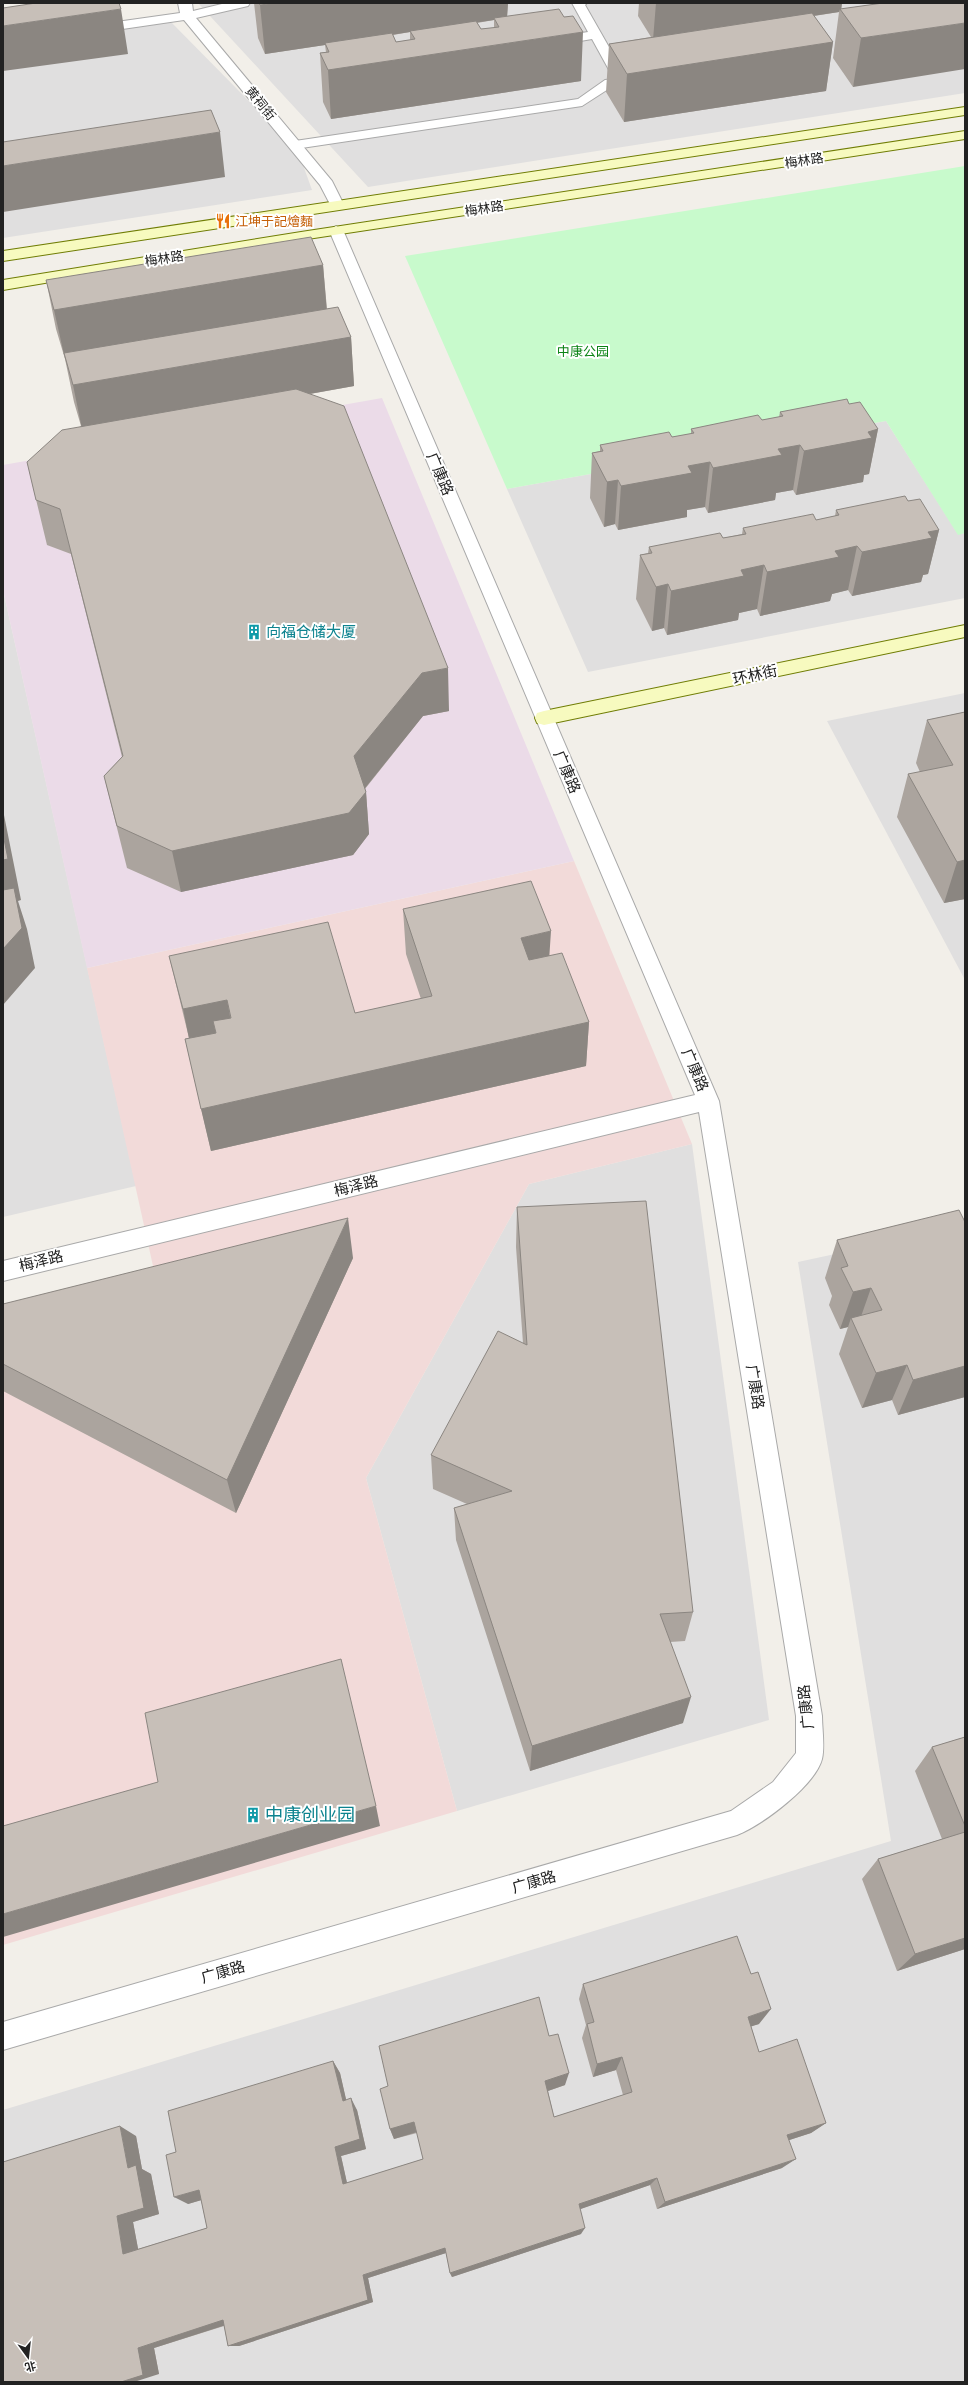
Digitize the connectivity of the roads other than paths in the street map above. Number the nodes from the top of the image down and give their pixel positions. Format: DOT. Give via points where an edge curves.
graph roads {
  1 [pos="243,3"];
  2 [pos="581,3"];
  3 [pos="186,9"];
  4 [pos="80,31"];
  5 [pos="596,35"];
  6 [pos="541,43"];
  7 [pos="646,78"];
  8 [pos="622,81"];
  9 [pos="965,111"];
  10 [pos="965,136"];
  11 [pos="295,146"];
  12 [pos="337,205"];
  13 [pos="336,230"];
  14 [pos="3,256"];
  15 [pos="3,285"];
  16 [pos="965,631"];
  17 [pos="544,718"];
  18 [pos="708,1101"];
  19 [pos="3,1270"];
  20 [pos="3,2036"];
  1 -- 3 [label="street"];
  2 -- 5 [label="lane" via="578,3"];
  3 -- 4 [label="street"];
  3 -- 11 [label="street, 黄祠街"];
  5 -- 6 [label="lane"];
  5 -- 8 [label="lane"];
  7 -- 8 [label="lane"];
  8 -- 11 [label="lane" via="609,83 582,102"];
  9 -- 12 [label="main road, 梅林路"];
  10 -- 13 [label="main road, 梅林路"];
  11 -- 12 [label="street, 黄祠街" via="327,184"];
  12 -- 14 [label="main road, 梅林路"];
  13 -- 15 [label="main road, 梅林路"];
  13 -- 17 [label="street, 广康路"];
  16 -- 17 [label="main road, 环林街"];
  17 -- 18 [label="street, 广康路"];
  18 -- 19 [label="street, 梅泽路"];
  18 -- 20 [label="street, 广康路" via="809,1716 809,1758 782,1791 737,1822"];
}
